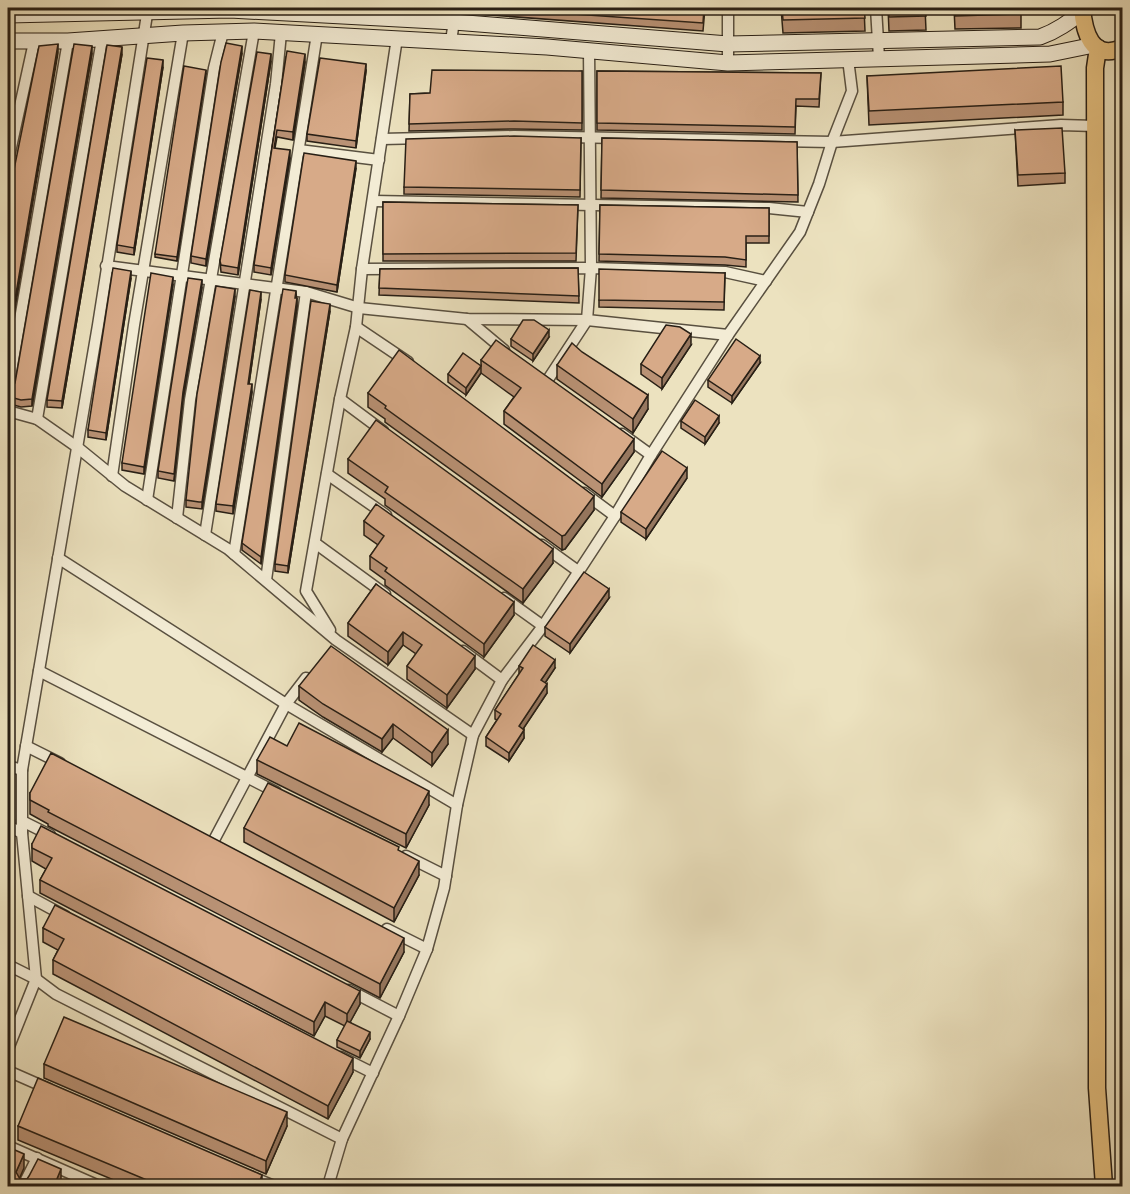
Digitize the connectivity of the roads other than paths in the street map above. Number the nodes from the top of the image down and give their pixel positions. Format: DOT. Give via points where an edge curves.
graph roads {
  1 [pos="728,8"];
  2 [pos="876,8"];
  3 [pos="1082,9"];
  4 [pos="148,10"];
  5 [pos="29,11"];
  6 [pos="98,11"];
  7 [pos="8,15"];
  8 [pos="455,15"];
  9 [pos="254,31"];
  10 [pos="223,32"];
  11 [pos="183,33"];
  12 [pos="282,33"];
  13 [pos="317,34"];
  14 [pos="145,35"];
  15 [pos="397,38"];
  16 [pos="102,39"];
  17 [pos="878,40"];
  18 [pos="8,41"];
  19 [pos="68,41"];
  20 [pos="451,41"];
  21 [pos="34,42"];
  22 [pos="728,44"];
  23 [pos="1096,46"];
  24 [pos="1122,48"];
  25 [pos="589,50"];
  26 [pos="879,58"];
  27 [pos="848,59"];
  28 [pos="728,63"];
  29 [pos="1095,126"];
  30 [pos="590,136"];
  31 [pos="382,140"];
  32 [pos="832,142"];
  33 [pos="299,150"];
  34 [pos="379,160"];
  35 [pos="8,161"];
  36 [pos="373,201"];
  37 [pos="591,205"];
  38 [pos="808,212"];
  39 [pos="106,266"];
  40 [pos="591,268"];
  41 [pos="362,269"];
  42 [pos="143,271"];
  43 [pos="181,276"];
  44 [pos="211,280"];
  45 [pos="766,281"];
  46 [pos="244,284"];
  47 [pos="276,288"];
  48 [pos="306,292"];
  49 [pos="359,308"];
  50 [pos="467,319"];
  51 [pos="587,320"];
  52 [pos="356,327"];
  53 [pos="728,335"];
  54 [pos="513,356"];
  55 [pos="415,367"];
  56 [pos="556,388"];
  57 [pos="8,389"];
  58 [pos="340,399"];
  59 [pos="8,411"];
  60 [pos="37,419"];
  61 [pos="613,428"];
  62 [pos="397,441"];
  63 [pos="77,447"];
  64 [pos="651,455"];
  65 [pos="327,474"];
  66 [pos="112,476"];
  67 [pos="577,488"];
  68 [pos="147,500"];
  69 [pos="615,516"];
  70 [pos="177,518"];
  71 [pos="393,520"];
  72 [pos="205,535"];
  73 [pos="531,537"];
  74 [pos="315,543"];
  75 [pos="234,554"];
  76 [pos="58,558"];
  77 [pos="578,571"];
  78 [pos="266,580"];
  79 [pos="496,593"];
  80 [pos="399,604"];
  81 [pos="543,626"];
  82 [pos="336,640"];
  83 [pos="455,645"];
  84 [pos="329,649"];
  85 [pos="315,667"];
  86 [pos="39,670"];
  87 [pos="502,680"];
  88 [pos="286,704"];
  89 [pos="473,735"];
  90 [pos="26,746"];
  91 [pos="8,766"];
  92 [pos="67,767"];
  93 [pos="22,770"];
  94 [pos="245,777"];
  95 [pos="288,798"];
  96 [pos="457,804"];
  97 [pos="22,820"];
  98 [pos="8,826"];
  99 [pos="21,833"];
  100 [pos="63,842"];
  101 [pos="224,847"];
  102 [pos="393,850"];
  103 [pos="446,876"];
  104 [pos="28,896"];
  105 [pos="373,922"];
  106 [pos="80,924"];
  107 [pos="427,950"];
  108 [pos="8,965"];
  109 [pos="36,979"];
  110 [pos="336,983"];
  111 [pos="399,1016"];
  112 [pos="8,1049"];
  113 [pos="331,1052"];
  114 [pos="8,1071"];
  115 [pos="373,1073"];
  116 [pos="60,1093"];
  117 [pos="342,1139"];
  118 [pos="8,1146"];
  119 [pos="36,1158"];
  120 [pos="243,1173"];
  121 [pos="23,1186"];
  122 [pos="98,1186"];
  123 [pos="274,1186"];
  124 [pos="328,1186"];
  125 [pos="1104,1186"];
  1 -- 22 [label="street"];
  2 -- 17 [label="street"];
  3 -- 17 [label="main road" via="1067,24 1040,37"];
  3 -- 23 [label="main road" via="1085,30"];
  4 -- 6 [label="main road"];
  4 -- 8 [label="main road"];
  4 -- 14 [label="street"];
  5 -- 6 [label="main road"];
  5 -- 7 [label="main road"];
  8 -- 20 [label="street"];
  8 -- 22 [label="main road"];
  9 -- 10 [label="main road"];
  9 -- 12 [label="main road"];
  9 -- 44 [label="street"];
  10 -- 11 [label="main road"];
  10 -- 43 [label="street"];
  11 -- 14 [label="main road"];
  11 -- 42 [label="street"];
  12 -- 13 [label="main road"];
  12 -- 46 [label="street"];
  13 -- 15 [label="main road"];
  13 -- 33 [label="street"];
  14 -- 16 [label="main road"];
  14 -- 39 [label="street"];
  15 -- 20 [label="main road"];
  15 -- 31 [label="street"];
  16 -- 19 [label="main road"];
  16 -- 60 [label="street"];
  17 -- 22 [label="main road"];
  17 -- 26 [label="street"];
  18 -- 21 [label="main road"];
  19 -- 21 [label="main road"];
  19 -- 57 [label="street"];
  20 -- 25 [label="main road"];
  21 -- 35 [label="street"];
  22 -- 28 [label="street"];
  23 -- 24 [label="main road" via="1106,50"];
  23 -- 26 [label="main road" via="1050,54"];
  23 -- 29 [label="main road"];
  25 -- 28 [label="main road"];
  25 -- 30 [label="street"];
  26 -- 27 [label="main road"];
  27 -- 28 [label="main road"];
  27 -- 32 [label="street" via="852,91"];
  29 -- 32 [label="street" via="1061,125"];
  29 -- 125 [label="main road" via="1097,1088"];
  30 -- 31 [label="street"];
  30 -- 32 [label="street"];
  30 -- 37 [label="street"];
  31 -- 34 [label="street"];
  32 -- 38 [label="street"];
  33 -- 34 [label="street"];
  33 -- 47 [label="street"];
  34 -- 36 [label="street"];
  36 -- 37 [label="street"];
  36 -- 41 [label="street"];
  37 -- 38 [label="street"];
  37 -- 40 [label="street"];
  38 -- 45 [label="street" via="800,232"];
  39 -- 42 [label="street"];
  39 -- 63 [label="street"];
  40 -- 41 [label="street"];
  40 -- 45 [label="street" via="725,273"];
  40 -- 51 [label="street"];
  41 -- 49 [label="street"];
  42 -- 43 [label="street"];
  42 -- 66 [label="street"];
  43 -- 44 [label="street"];
  43 -- 68 [label="street"];
  44 -- 46 [label="street"];
  44 -- 70 [label="street" via="190,400"];
  45 -- 53 [label="street"];
  46 -- 47 [label="street"];
  46 -- 72 [label="street"];
  47 -- 48 [label="street"];
  47 -- 75 [label="street"];
  48 -- 49 [label="street"];
  48 -- 78 [label="street"];
  49 -- 50 [label="street"];
  49 -- 52 [label="street"];
  50 -- 51 [label="street"];
  50 -- 54 [label="street"];
  51 -- 53 [label="street"];
  51 -- 56 [label="street" via="542,378"];
  52 -- 55 [label="street"];
  52 -- 58 [label="street"];
  53 -- 64 [label="street"];
  58 -- 62 [label="street"];
  58 -- 65 [label="street"];
  59 -- 60 [label="street"];
  60 -- 63 [label="street"];
  61 -- 64 [label="street"];
  63 -- 66 [label="street"];
  63 -- 76 [label="street"];
  64 -- 69 [label="street"];
  65 -- 71 [label="street"];
  65 -- 74 [label="street"];
  66 -- 68 [label="street"];
  67 -- 69 [label="street"];
  68 -- 70 [label="street"];
  69 -- 77 [label="street"];
  70 -- 72 [label="street"];
  72 -- 75 [label="street"];
  73 -- 77 [label="street"];
  74 -- 80 [label="street"];
  74 -- 82 [label="street" via="306,591"];
  75 -- 78 [label="street"];
  76 -- 86 [label="street"];
  76 -- 88 [label="street"];
  77 -- 81 [label="street"];
  78 -- 82 [label="street"];
  79 -- 81 [label="street"];
  81 -- 87 [label="street"];
  82 -- 84 [label="street"];
  82 -- 89 [label="street"];
  83 -- 87 [label="street"];
  85 -- 88 [label="street"];
  86 -- 90 [label="street"];
  86 -- 94 [label="street"];
  87 -- 89 [label="street"];
  88 -- 94 [label="street"];
  88 -- 96 [label="street"];
  89 -- 96 [label="street"];
  90 -- 92 [label="street"];
  90 -- 93 [label="street"];
  91 -- 93 [label="street"];
  93 -- 97 [label="street"];
  94 -- 95 [label="street"];
  94 -- 101 [label="street" via="208,839"];
  96 -- 103 [label="street"];
  97 -- 99 [label="street"];
  97 -- 100 [label="street"];
  98 -- 99 [label="street"];
  99 -- 104 [label="street"];
  102 -- 103 [label="street"];
  103 -- 107 [label="street"];
  104 -- 106 [label="street"];
  104 -- 109 [label="street"];
  105 -- 107 [label="street"];
  107 -- 111 [label="street"];
  108 -- 109 [label="street"];
  109 -- 112 [label="street"];
  109 -- 117 [label="street" via="56,994"];
  110 -- 111 [label="street"];
  111 -- 115 [label="street"];
  113 -- 115 [label="street"];
  114 -- 116 [label="street"];
  115 -- 117 [label="street"];
  117 -- 124 [label="street"];
  118 -- 119 [label="street"];
  119 -- 121 [label="street"];
  119 -- 122 [label="street"];
  120 -- 123 [label="street"];
}
